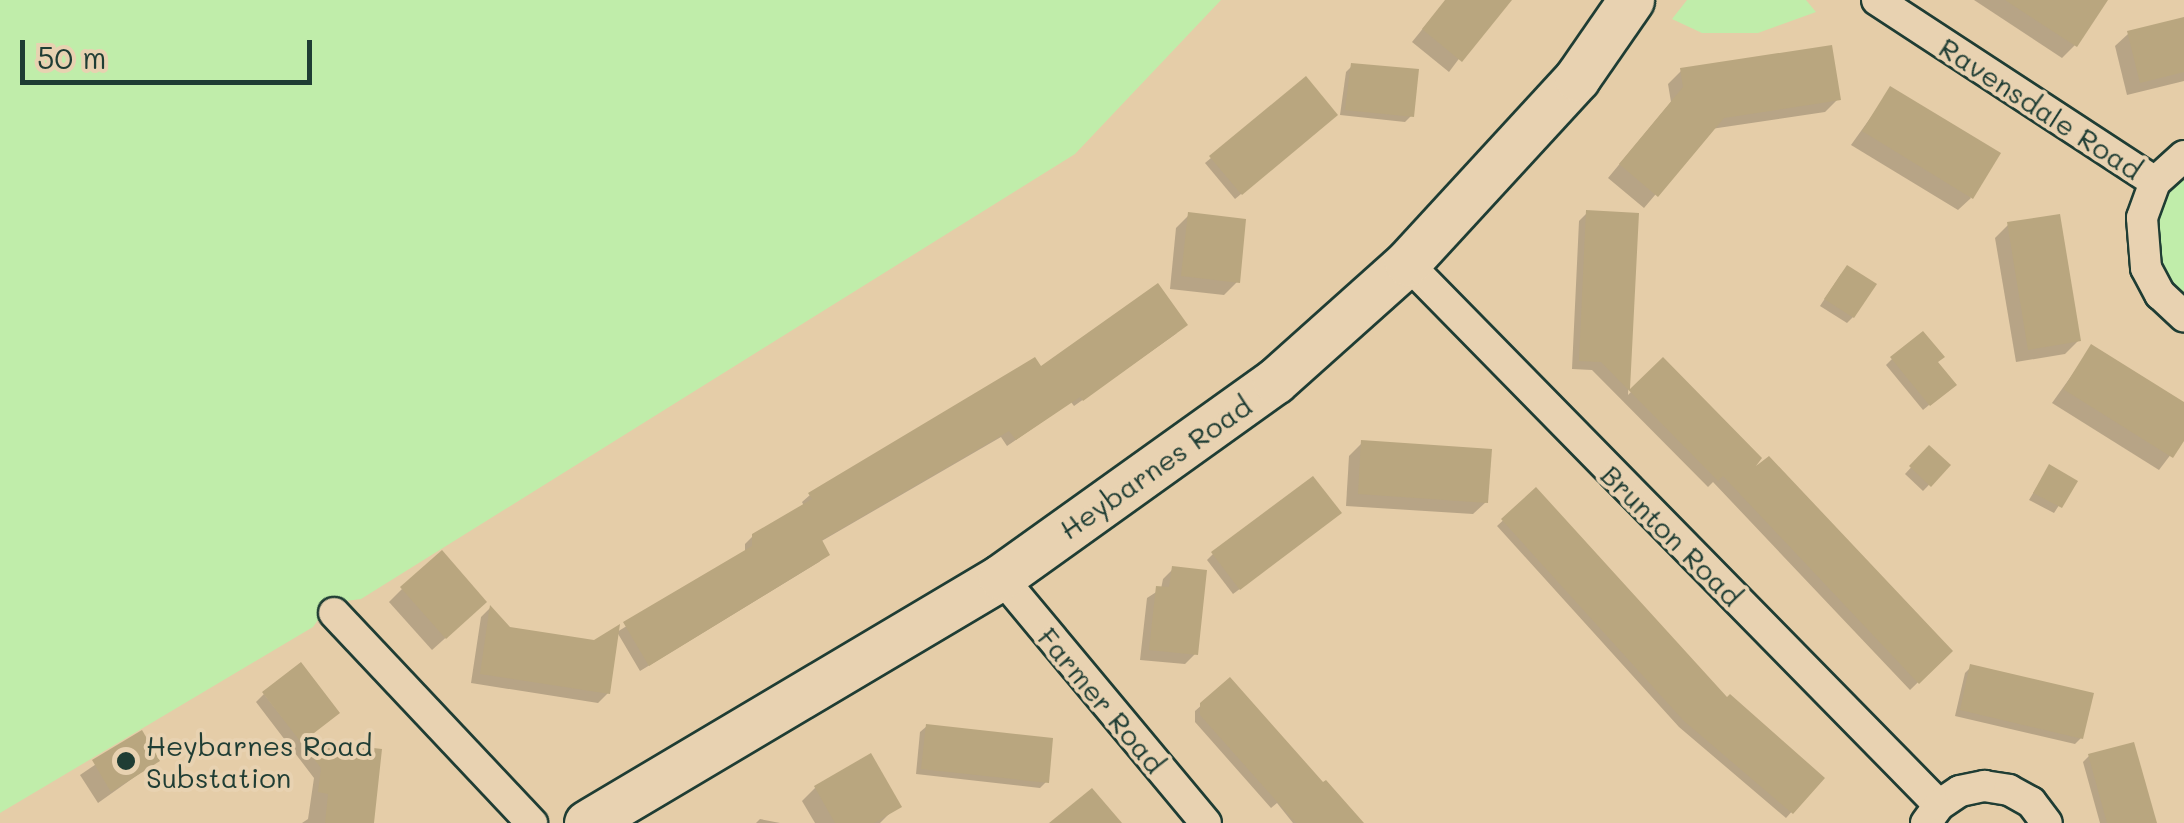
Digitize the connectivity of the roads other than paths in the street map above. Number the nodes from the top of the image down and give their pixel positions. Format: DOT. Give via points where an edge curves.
graph roads {
  1 [pos="1631,0"];
  2 [pos="1877,0"];
  3 [pos="2184,156"];
  4 [pos="2155,182"];
  5 [pos="1407,263"];
  6 [pos="2184,316"];
  7 [pos="1001,576"];
  8 [pos="334,614"];
  9 [pos="1932,814"];
  10 [pos="532,823"];
  11 [pos="587,823"];
  12 [pos="1206,823"];
  13 [pos="2047,823"];
  1 -- 5 [label="street, Heybarnes Road" via="1577,78"];
  2 -- 4 [label="street, Ravensdale Road"];
  3 -- 4 [label="street, Ravensdale Road"];
  4 -- 6 [label="street, Ravensdale Road" via="2142,218 2146,268 2160,294"];
  5 -- 7 [label="street, Heybarnes Road" via="1275,381"];
  5 -- 9 [label="street, Brunton Road"];
  7 -- 11 [label="street, Heybarnes Road"];
  7 -- 12 [label="street, Farmer Road"];
  8 -- 10 [label="street"];
  9 -- 13 [label="street, Brunton Road" via="1960,792 1984,786 2031,802"];
}
